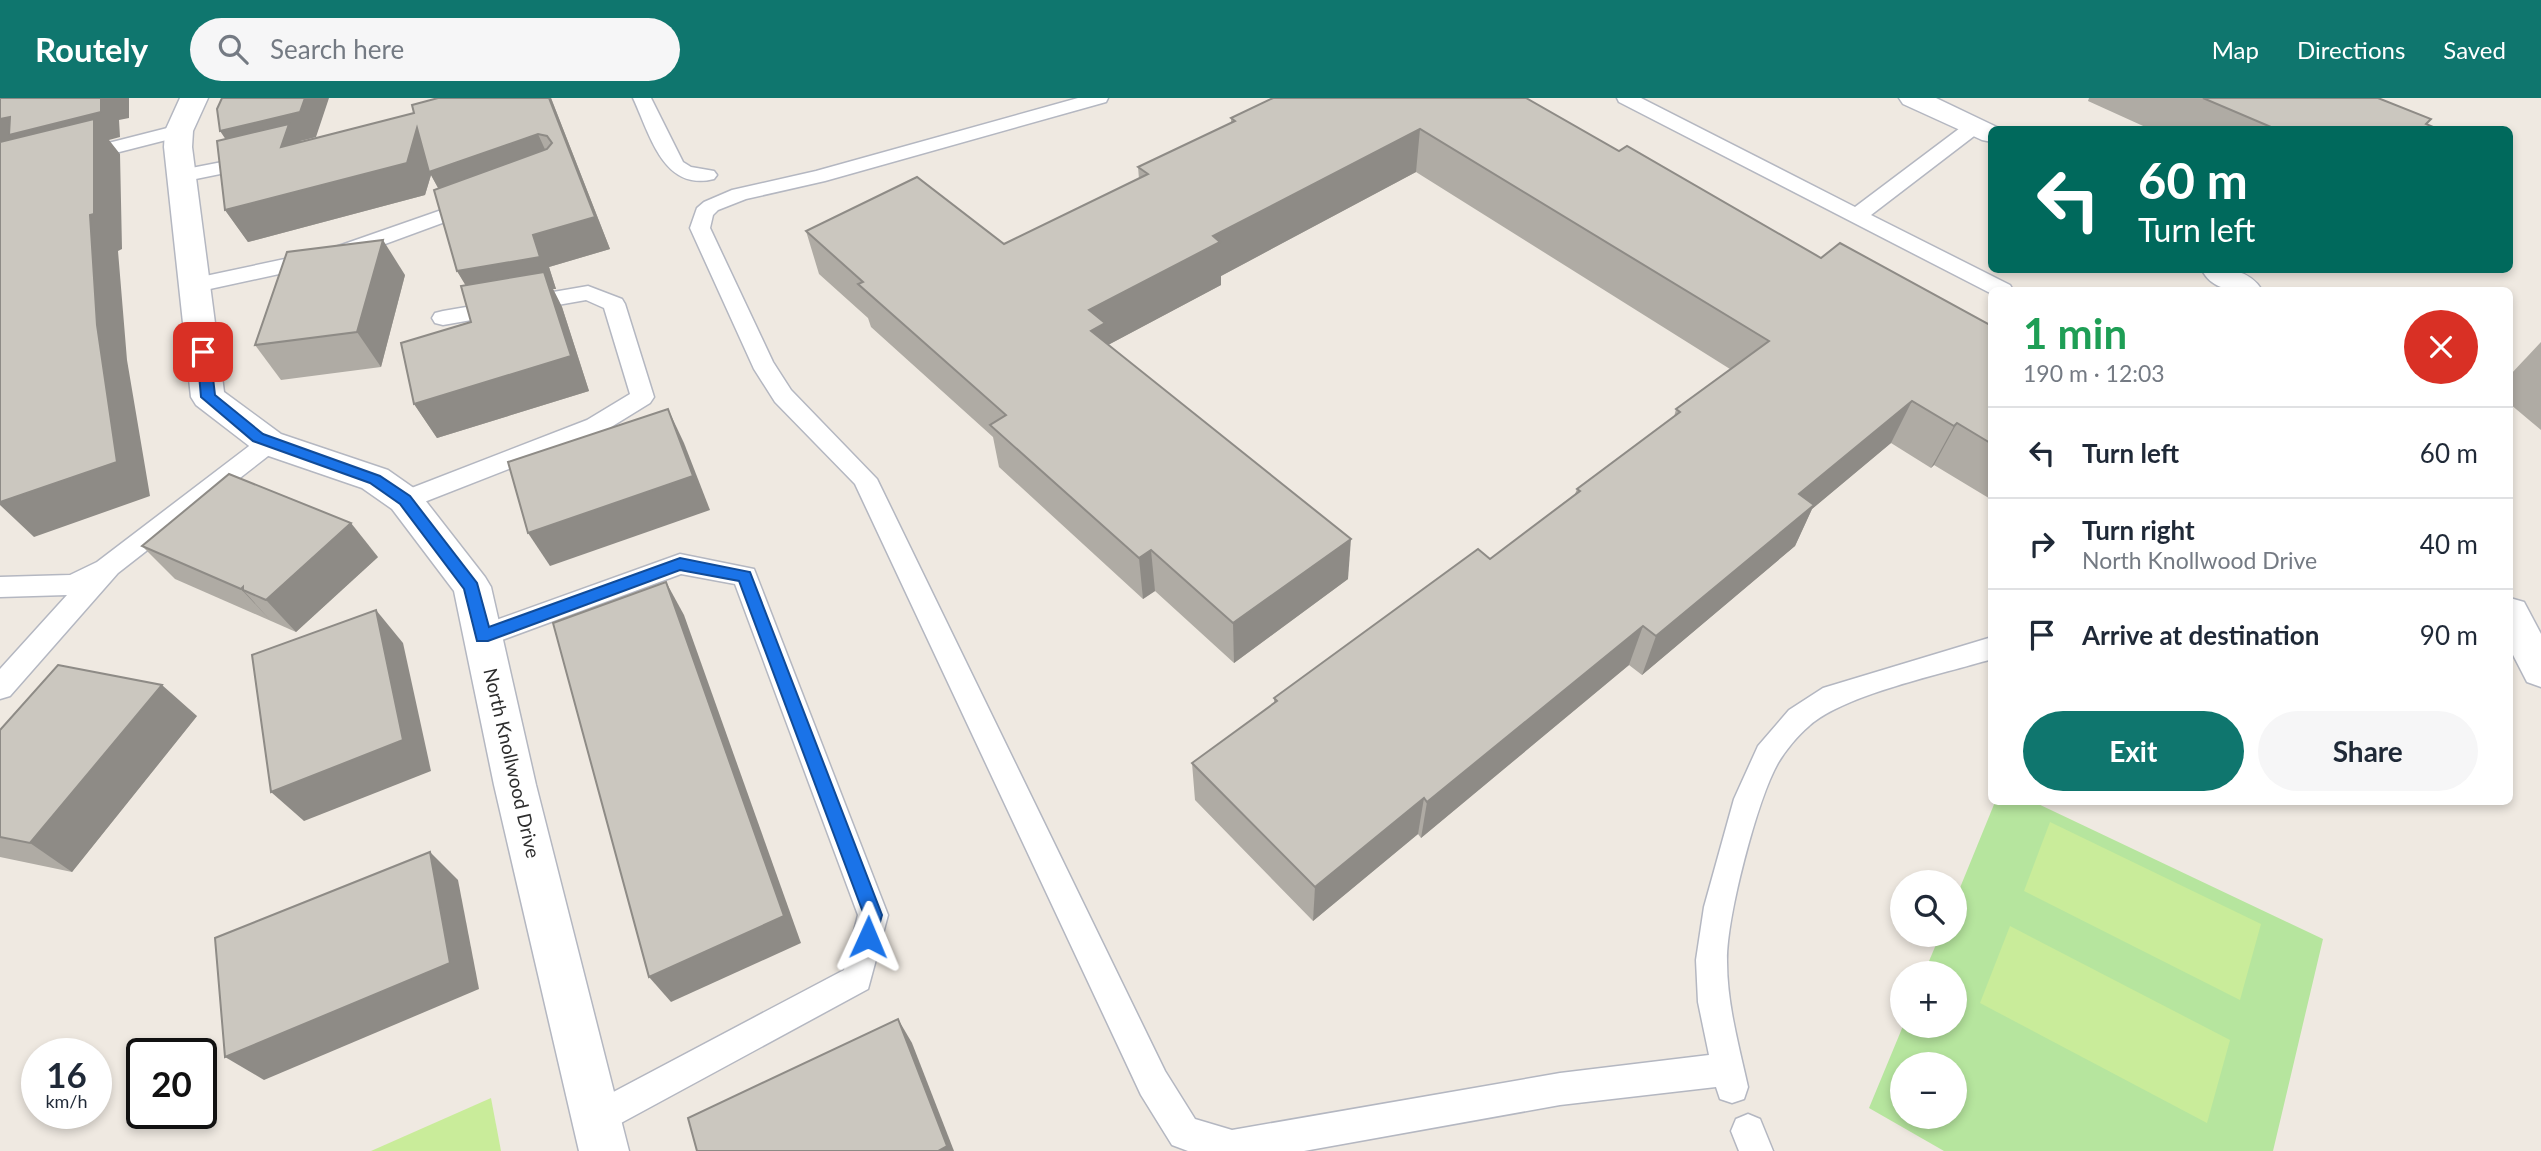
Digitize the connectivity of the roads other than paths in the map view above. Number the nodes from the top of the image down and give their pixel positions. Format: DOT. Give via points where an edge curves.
graph roads {
  1 [pos="642,98"];
  2 [pos="1099,98"];
  3 [pos="1626,98"];
  4 [pos="1913,98"];
  5 [pos="187,115"];
  6 [pos="1983,130"];
  7 [pos="277,157"];
  8 [pos="64,160"];
  9 [pos="707,175"];
  10 [pos="181,176"];
  11 [pos="489,199"];
  12 [pos="1855,217"];
  13 [pos="2221,273"];
  14 [pos="196,285"];
  15 [pos="1996,287"];
  16 [pos="2242,287"];
  17 [pos="443,318"];
  18 [pos="269,443"];
  19 [pos="405,500"];
  20 [pos="109,566"];
  21 [pos="0,587"];
  22 [pos="2513,619"];
  23 [pos="483,636"];
  24 [pos="1988,649"];
  25 [pos="2541,671"];
  26 [pos="0,688"];
  27 [pos="601,1135"];
  1 -- 9 [label="lane" via="675,165 686,173"];
  2 -- 24 [label="lane" via="740,195 704,212 700,228 762,364 783,396 865,479 1153,1083 1184,1133 1232,1147 1560,1089 1730,1078 1714,1002 1711,960 1719,906 1748,799 1768,754 1800,718 1833,696"];
  3 -- 12 [label="lane"];
  4 -- 6 [label="street"];
  5 -- 8 [label="lane"];
  5 -- 10 [label="street, North Knollwood Drive"];
  6 -- 12 [label="lane"];
  7 -- 10 [label="lane"];
  10 -- 14 [label="street, North Knollwood Drive"];
  11 -- 14 [label="lane" via="332,256"];
  12 -- 15 [label="lane"];
  13 -- 16 [label="street"];
  14 -- 18 [label="street, North Knollwood Drive" via="208,397"];
  17 -- 19 [label="lane" via="588,293 614,304 642,397 595,426"];
  18 -- 19 [label="street, North Knollwood Drive" via="375,479"];
  18 -- 20 [label="lane"];
  19 -- 23 [label="street, North Knollwood Drive" via="472,587"];
  20 -- 21 [label="lane" via="74,585"];
  20 -- 26 [label="lane"];
  22 -- 25 [label="street"];
  23 -- 27 [label="street, North Knollwood Drive" via="565,998"];
  23 -- 27 [label="lane" via="680,564 745,576 873,915 857,979"];
}
